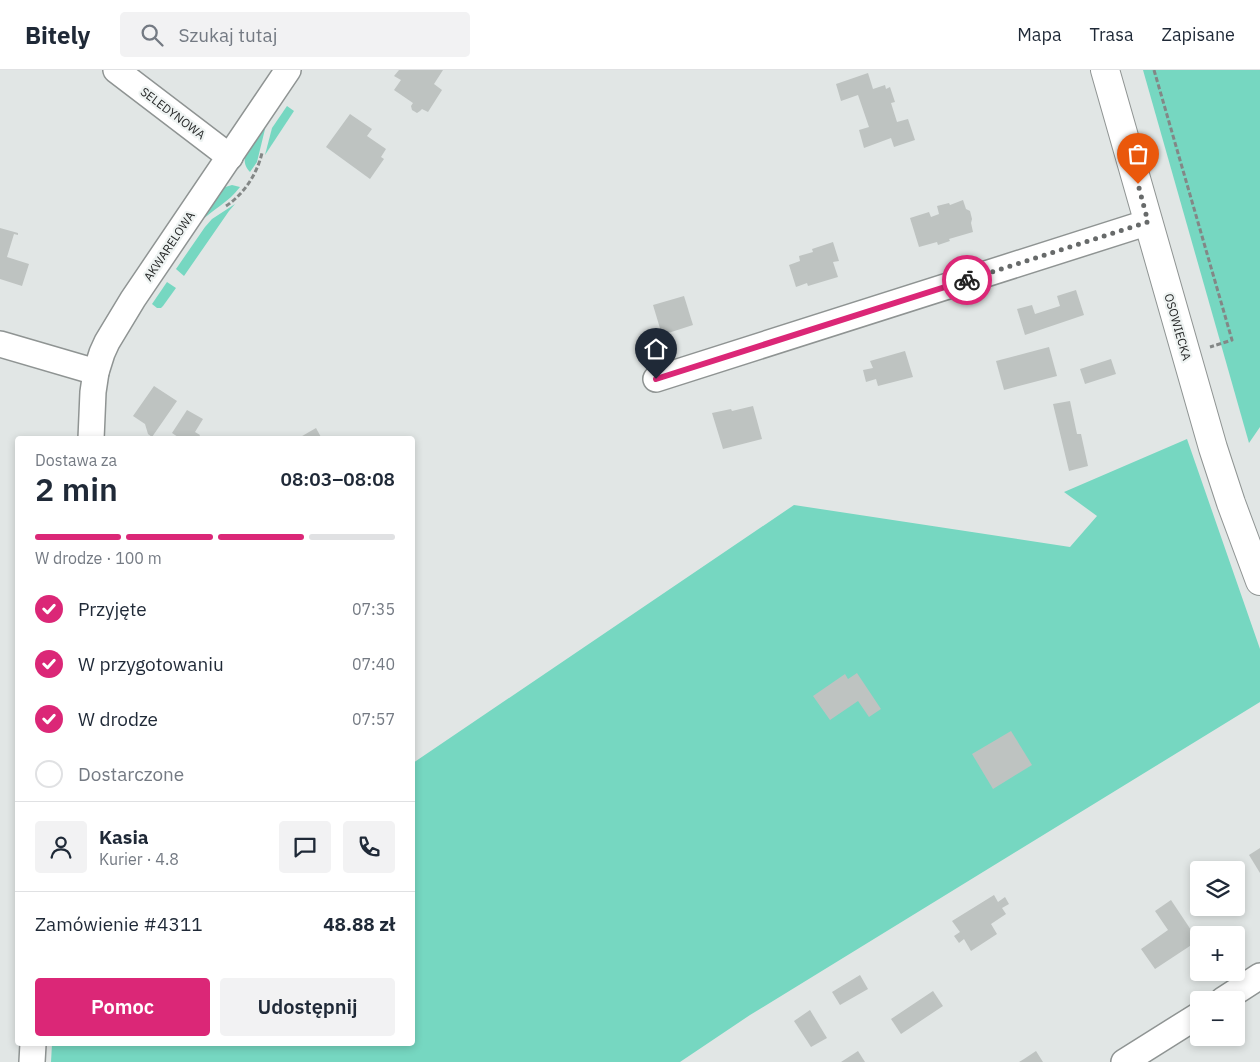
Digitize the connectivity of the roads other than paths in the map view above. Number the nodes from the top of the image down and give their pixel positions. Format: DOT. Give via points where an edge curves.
graph roads {
  1 [pos="116,70"];
  2 [pos="288,70"];
  3 [pos="1105,70"];
  4 [pos="230,157"];
  5 [pos="1148,222"];
  6 [pos="0,344"];
  7 [pos="96,372"];
  8 [pos="656,379"];
  9 [pos="91,436"];
  10 [pos="1255,553"];
  11 [pos="1260,580"];
  12 [pos="1260,976"];
  13 [pos="1237,991"];
  14 [pos="1190,1021"];
  15 [pos="33,1046"];
  16 [pos="32,1062"];
  17 [pos="1124,1062"];
  1 -- 4 [label="street, SELEDYNOWA"];
  2 -- 4 [label="street, AKWARELOWA"];
  3 -- 5 [label="street, OSOWIECKA"];
  4 -- 7 [label="street, AKWARELOWA" via="126,310 107,342"];
  5 -- 8 [label="street"];
  5 -- 10 [label="street, OSOWIECKA" via="1213,448 1231,503"];
  6 -- 7 [label="street"];
  7 -- 9 [label="street, AKWARELOWA"];
  10 -- 11 [label="street, OSOWIECKA"];
  12 -- 13 [label="street"];
  14 -- 17 [label="street"];
  15 -- 16 [label="street"];
}
